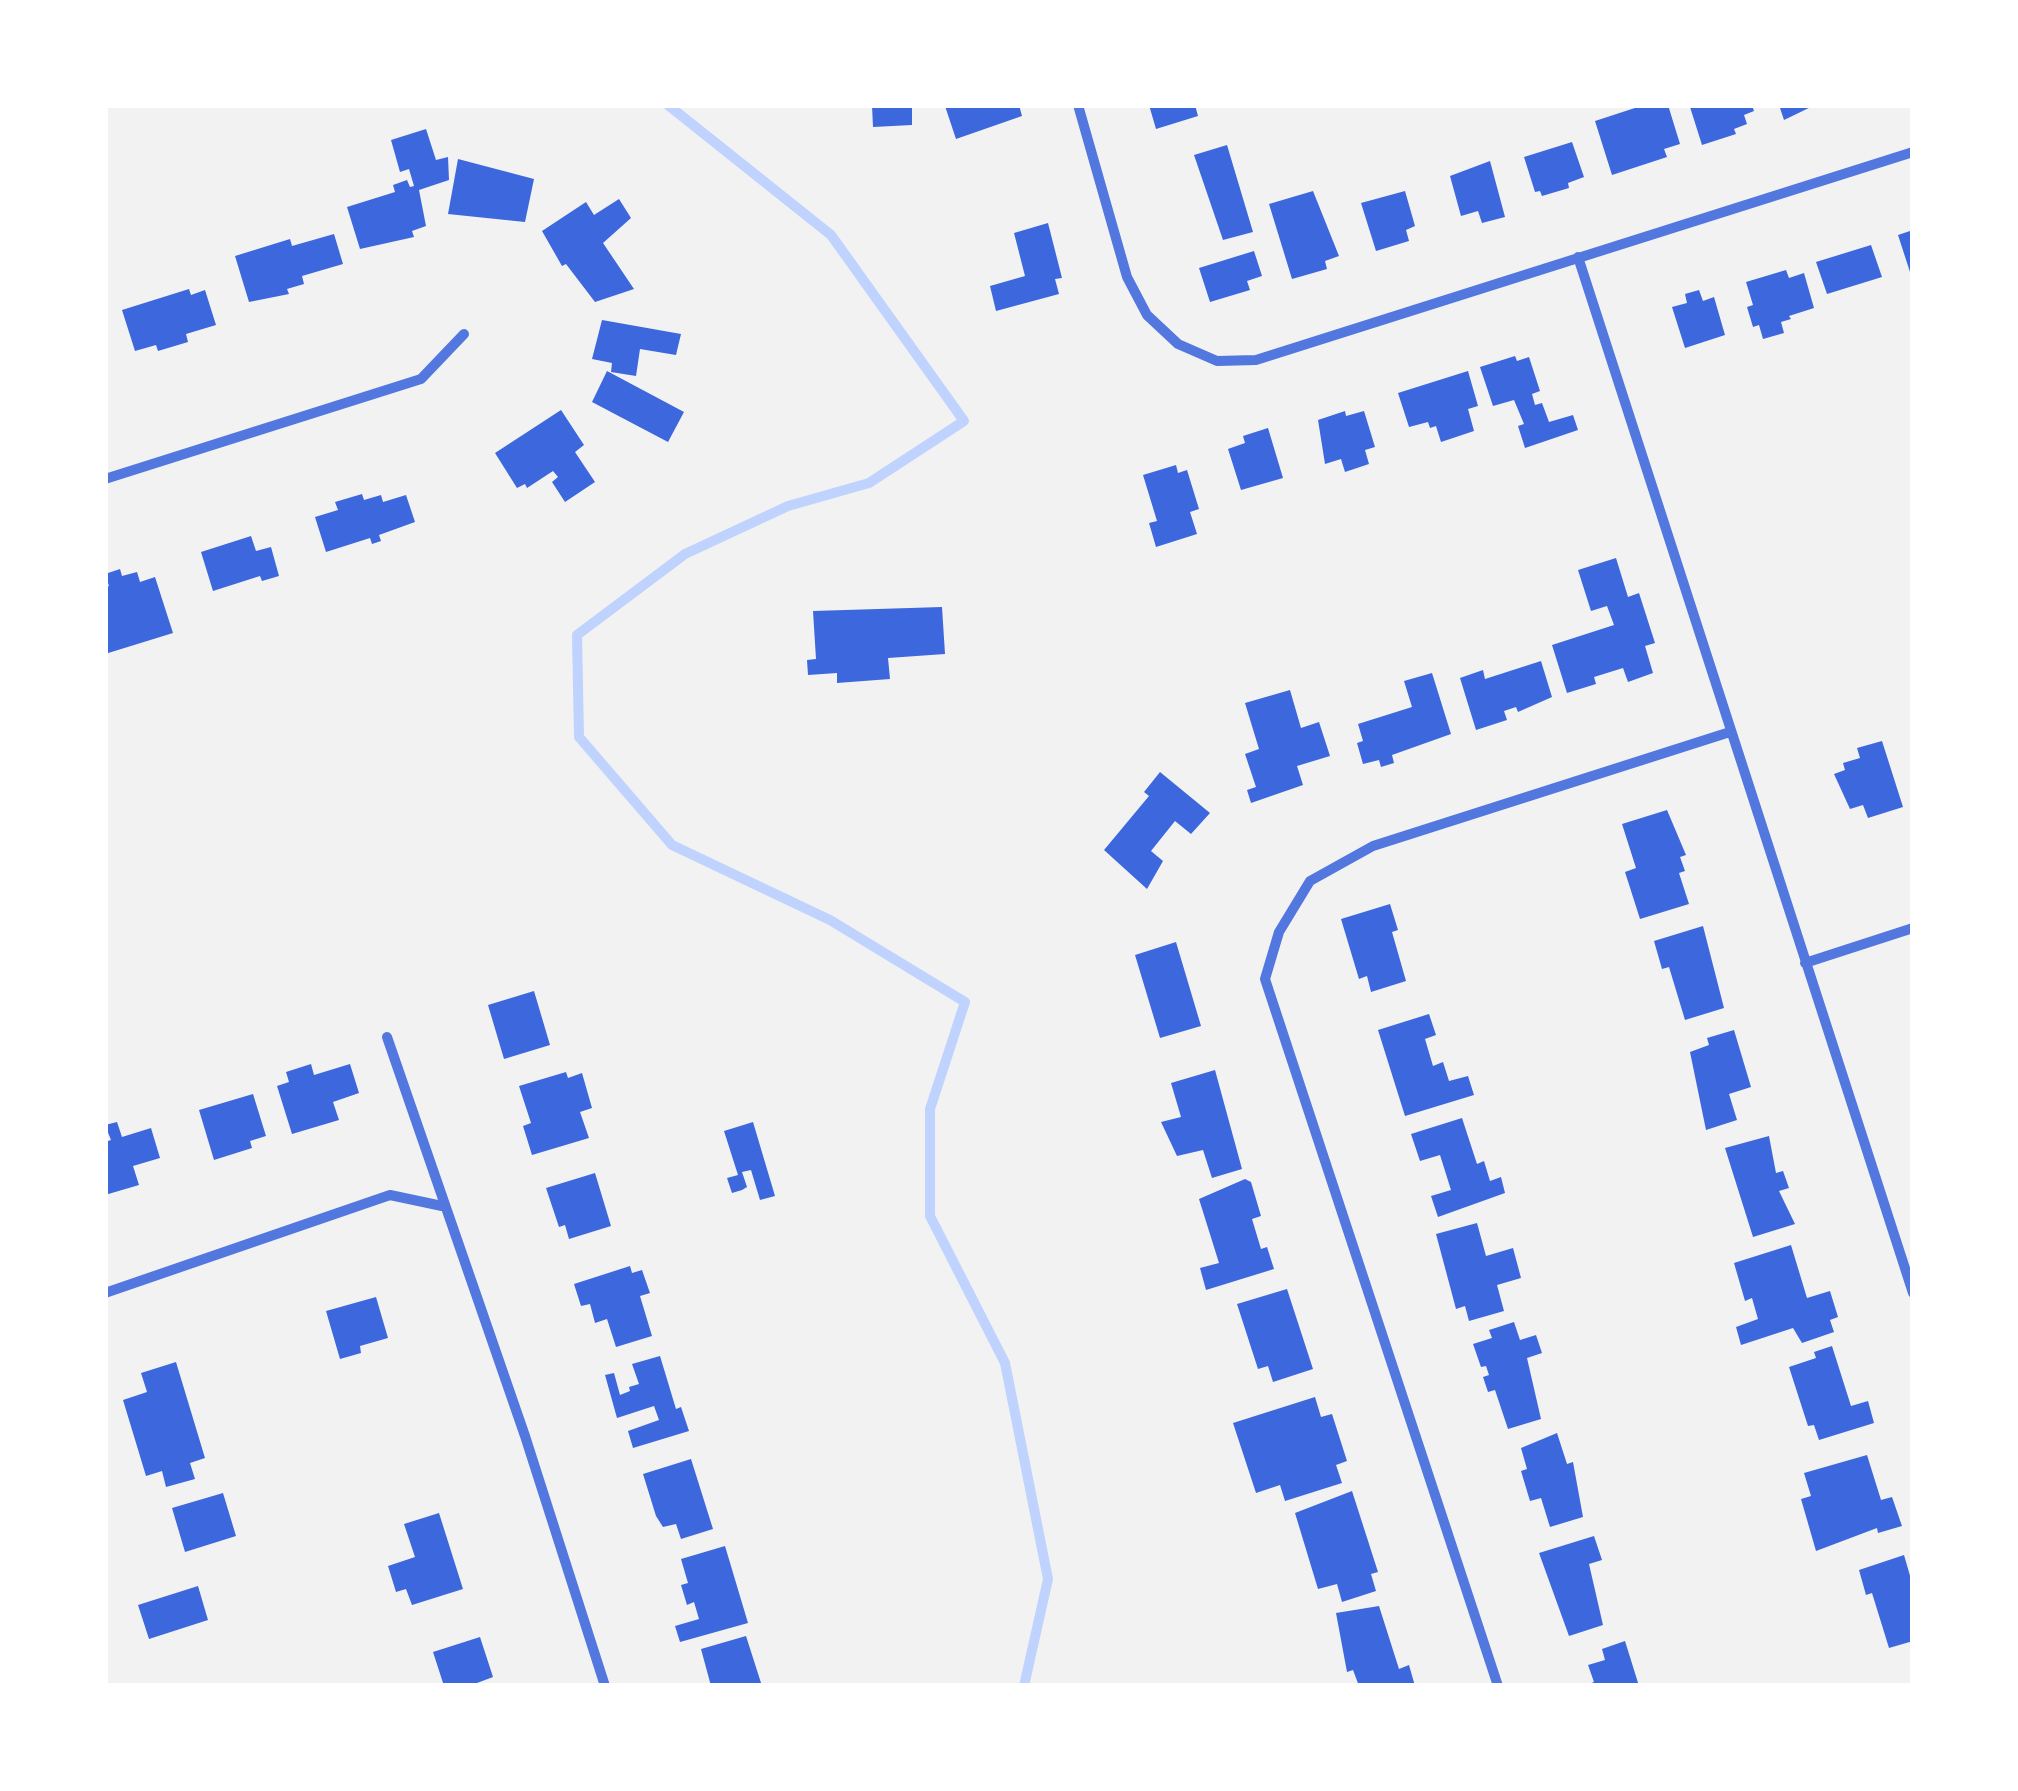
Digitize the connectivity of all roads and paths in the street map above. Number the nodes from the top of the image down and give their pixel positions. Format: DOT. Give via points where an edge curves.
graph roads {
  1 [pos="1078,105"];
  2 [pos="1913,152"];
  3 [pos="1578,257"];
  4 [pos="464,334"];
  5 [pos="105,479"];
  6 [pos="1730,732"];
  7 [pos="1913,928"];
  8 [pos="1806,962"];
  9 [pos="387,1037"];
  10 [pos="442,1206"];
  11 [pos="105,1293"];
  12 [pos="1913,1293"];
  13 [pos="605,1686"];
  14 [pos="1498,1686"];
  1 -- 3 [label="street" via="1127,278 1178,344 1217,360 1256,360"];
  2 -- 3 [label="street"];
  3 -- 6 [label="street"];
  4 -- 5 [label="street" via="421,379"];
  6 -- 8 [label="street"];
  6 -- 14 [label="street" via="1374,846 1310,881 1280,932 1264,979"];
  7 -- 8 [label="street"];
  8 -- 12 [label="street"];
  9 -- 10 [label="street"];
  10 -- 11 [label="street" via="390,1196"];
  10 -- 13 [label="street"];
}
